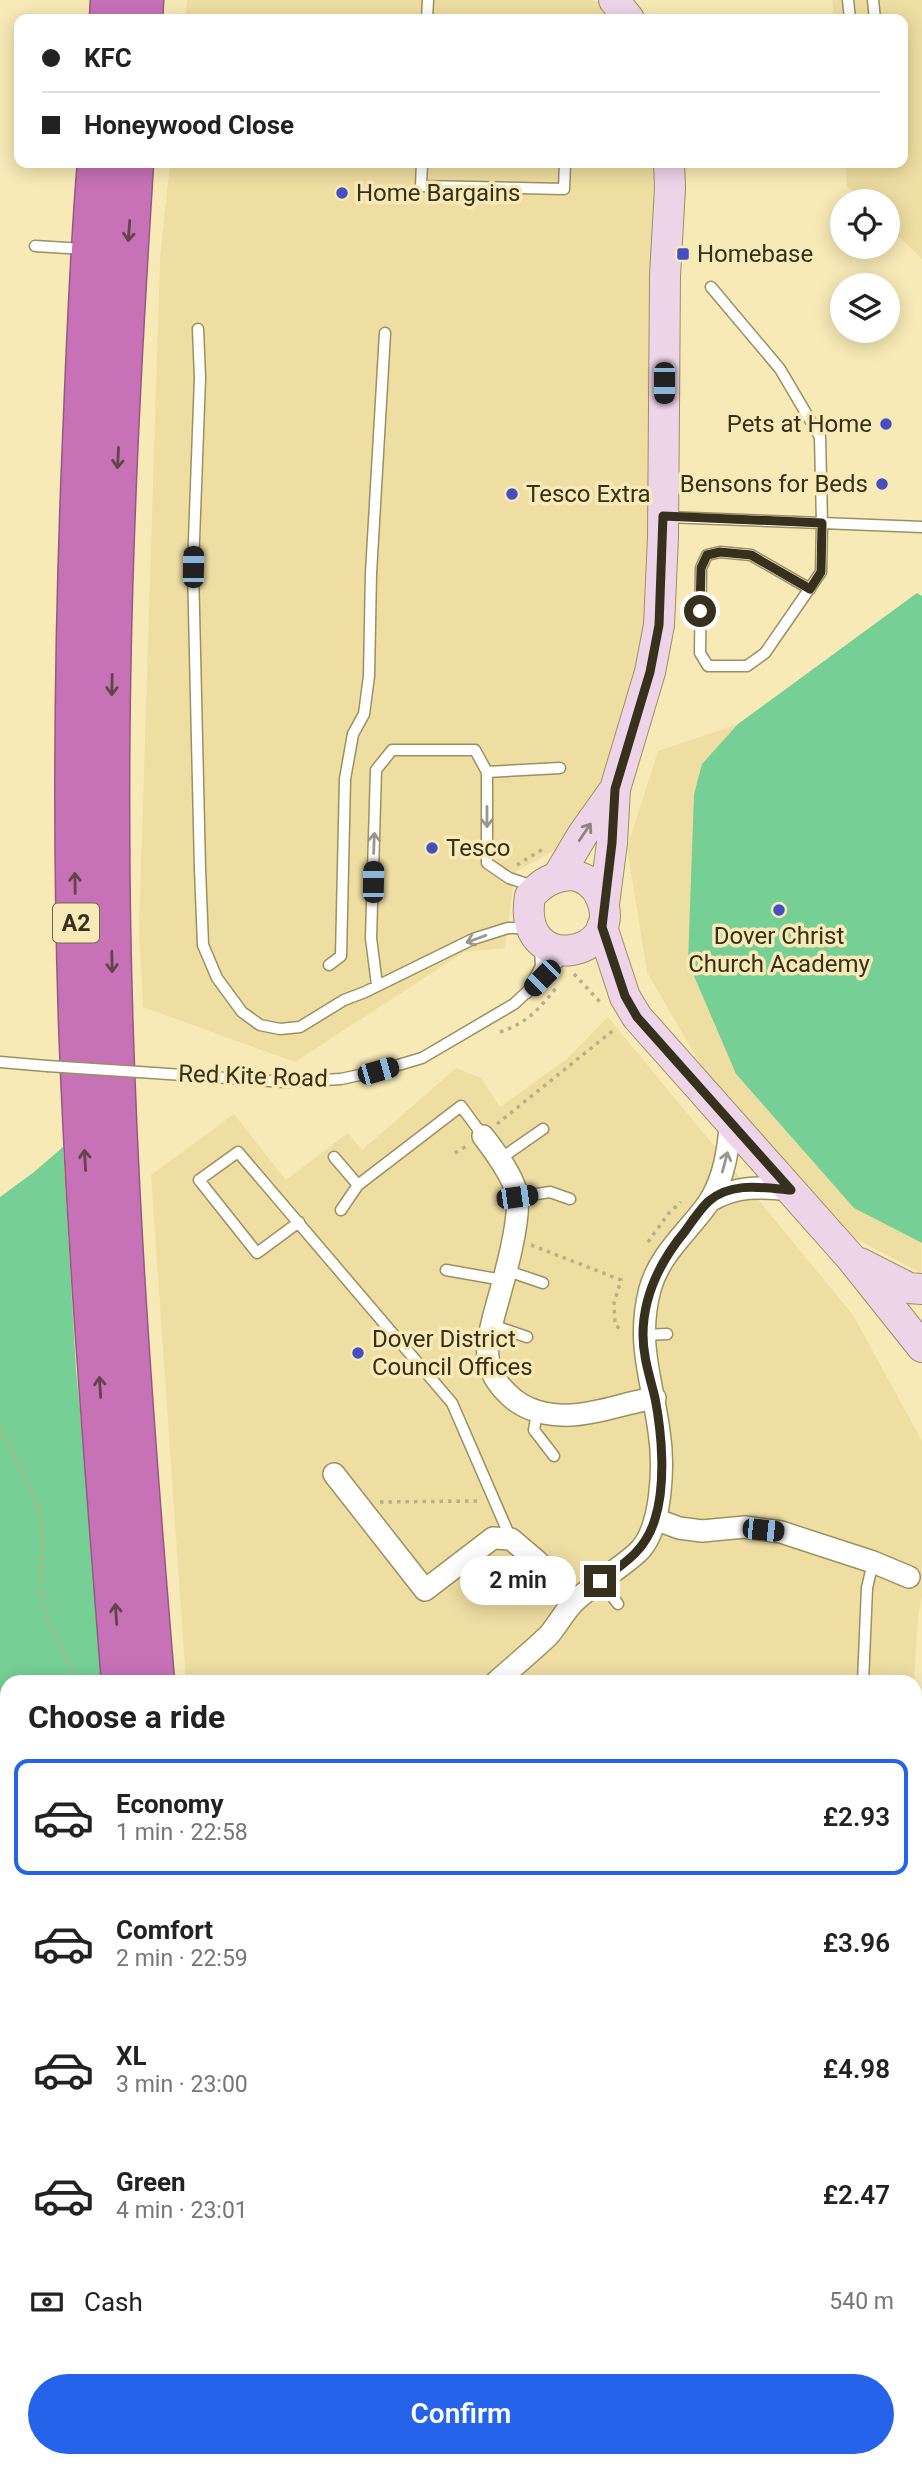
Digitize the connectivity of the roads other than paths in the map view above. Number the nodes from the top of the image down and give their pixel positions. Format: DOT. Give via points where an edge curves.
graph roads {
  1 [pos="97,168"];
  2 [pos="134,168"];
  3 [pos="422,168"];
  4 [pos="565,168"];
  5 [pos="669,168"];
  6 [pos="35,246"];
  7 [pos="90,249"];
  8 [pos="711,287"];
  9 [pos="198,328"];
  10 [pos="385,333"];
  11 [pos="663,516"];
  12 [pos="822,523"];
  13 [pos="922,527"];
  14 [pos="810,589"];
  15 [pos="560,768"];
  16 [pos="487,772"];
  17 [pos="615,789"];
  18 [pos="548,881"];
  19 [pos="603,916"];
  20 [pos="538,939"];
  21 [pos="570,961"];
  22 [pos="329,965"];
  23 [pos="377,985"];
  24 [pos="527,993"];
  25 [pos="617,1008"];
  26 [pos="0,1062"];
  27 [pos="731,1121"];
  28 [pos="542,1129"];
  29 [pos="483,1136"];
  30 [pos="334,1157"];
  31 [pos="500,1159"];
  32 [pos="358,1185"];
  33 [pos="791,1190"];
  34 [pos="517,1197"];
  35 [pos="570,1199"];
  36 [pos="710,1201"];
  37 [pos="341,1210"];
  38 [pos="299,1222"];
  39 [pos="850,1258"];
  40 [pos="446,1270"];
  41 [pos="504,1275"];
  42 [pos="543,1283"];
  43 [pos="922,1289"];
  44 [pos="492,1325"];
  45 [pos="635,1331"];
  46 [pos="667,1334"];
  47 [pos="527,1337"];
  48 [pos="922,1347"];
  49 [pos="654,1398"];
  50 [pos="537,1412"];
  51 [pos="554,1456"];
  52 [pos="334,1474"];
  53 [pos="655,1519"];
  54 [pos="502,1538"];
  55 [pos="873,1562"];
  56 [pos="909,1577"];
  57 [pos="600,1581"];
  58 [pos="573,1603"];
  59 [pos="618,1604"];
  60 [pos="121,1675"];
  61 [pos="154,1675"];
  62 [pos="504,1675"];
  63 [pos="863,1675"];
  1 -- 7 [label="highway, A2"];
  2 -- 61 [label="highway, A2, one-way" via="114,559 110,833 120,1199"];
  3 -- 4 [label="lane" via="422,186 564,189"];
  5 -- 11 [label="street"];
  6 -- 7 [label="lane"];
  60 -- 7 [label="highway, A2, one-way" via="87,1199 74,826 77,559"];
  8 -- 12 [label="lane" via="780,369 820,437"];
  9 -- 23 [label="lane" via="193,567 206,955 242,1012 260,1025 280,1029 300,1027"];
  10 -- 22 [label="lane" via="369,676 364,714 353,734 345,779 341,956"];
  11 -- 12 [label="lane"];
  11 -- 17 [label="street" via="659,625"];
  12 -- 13 [label="lane"];
  12 -- 14 [label="lane" via="821,572"];
  14 -- 14 [label="lane" via="751,555 707,555 701,568 700,653 708,666 747,666 765,653"];
  15 -- 16 [label="lane"];
  16 -- 18 [label="lane, one-way" via="487,863 509,878"];
  23 -- 16 [label="lane, one-way" via="371,938 376,770 392,750 475,750"];
  18 -- 17 [label="street, one-way"];
  17 -- 19 [label="street"];
  18 -- 19 [label="street" via="573,875 585,878 599,893"];
  18 -- 20 [label="street" via="530,896 528,907"];
  19 -- 21 [label="street" via="589,944"];
  19 -- 25 [label="street"];
  20 -- 21 [label="street"];
  20 -- 23 [label="lane, one-way" via="525,928 508,928 473,939"];
  20 -- 24 [label="lane" via="541,966"];
  21 -- 24 [label="lane, Red Kite Road"];
  21 -- 25 [label="street"];
  24 -- 26 [label="lane, Red Kite Road, bridge" via="422,1058 341,1079 285,1082"];
  25 -- 27 [label="street" via="637,1017"];
  27 -- 33 [label="street"];
  36 -- 27 [label="street, one-way" via="727,1161"];
  28 -- 31 [label="lane"];
  29 -- 31 [label="street"];
  29 -- 32 [label="lane" via="461,1106"];
  30 -- 32 [label="lane"];
  31 -- 34 [label="street"];
  32 -- 37 [label="lane"];
  33 -- 36 [label="street" via="749,1186"];
  33 -- 39 [label="street"];
  34 -- 35 [label="lane" via="550,1192"];
  34 -- 41 [label="street"];
  36 -- 45 [label="street" via="669,1250"];
  38 -- 38 [label="lane" via="257,1253 198,1180 238,1152"];
  38 -- 54 [label="lane" via="452,1403"];
  39 -- 43 [label="street" via="909,1288"];
  39 -- 48 [label="street"];
  40 -- 41 [label="lane"];
  41 -- 42 [label="lane"];
  41 -- 44 [label="street"];
  44 -- 47 [label="lane"];
  44 -- 50 [label="street" via="488,1357 493,1375 513,1399"];
  45 -- 46 [label="lane"];
  45 -- 49 [label="street"];
  49 -- 50 [label="street" via="575,1415"];
  49 -- 53 [label="street" via="661,1472"];
  50 -- 51 [label="lane" via="534,1430"];
  52 -- 54 [label="street" via="425,1590"];
  53 -- 55 [label="street" via="702,1531 745,1527 782,1532"];
  53 -- 57 [label="street" via="639,1551"];
  54 -- 58 [label="street" via="538,1562"];
  55 -- 56 [label="street"];
  55 -- 63 [label="lane" via="867,1588"];
  57 -- 58 [label="street"];
  57 -- 59 [label="lane"];
  58 -- 62 [label="street" via="549,1634"];
}
